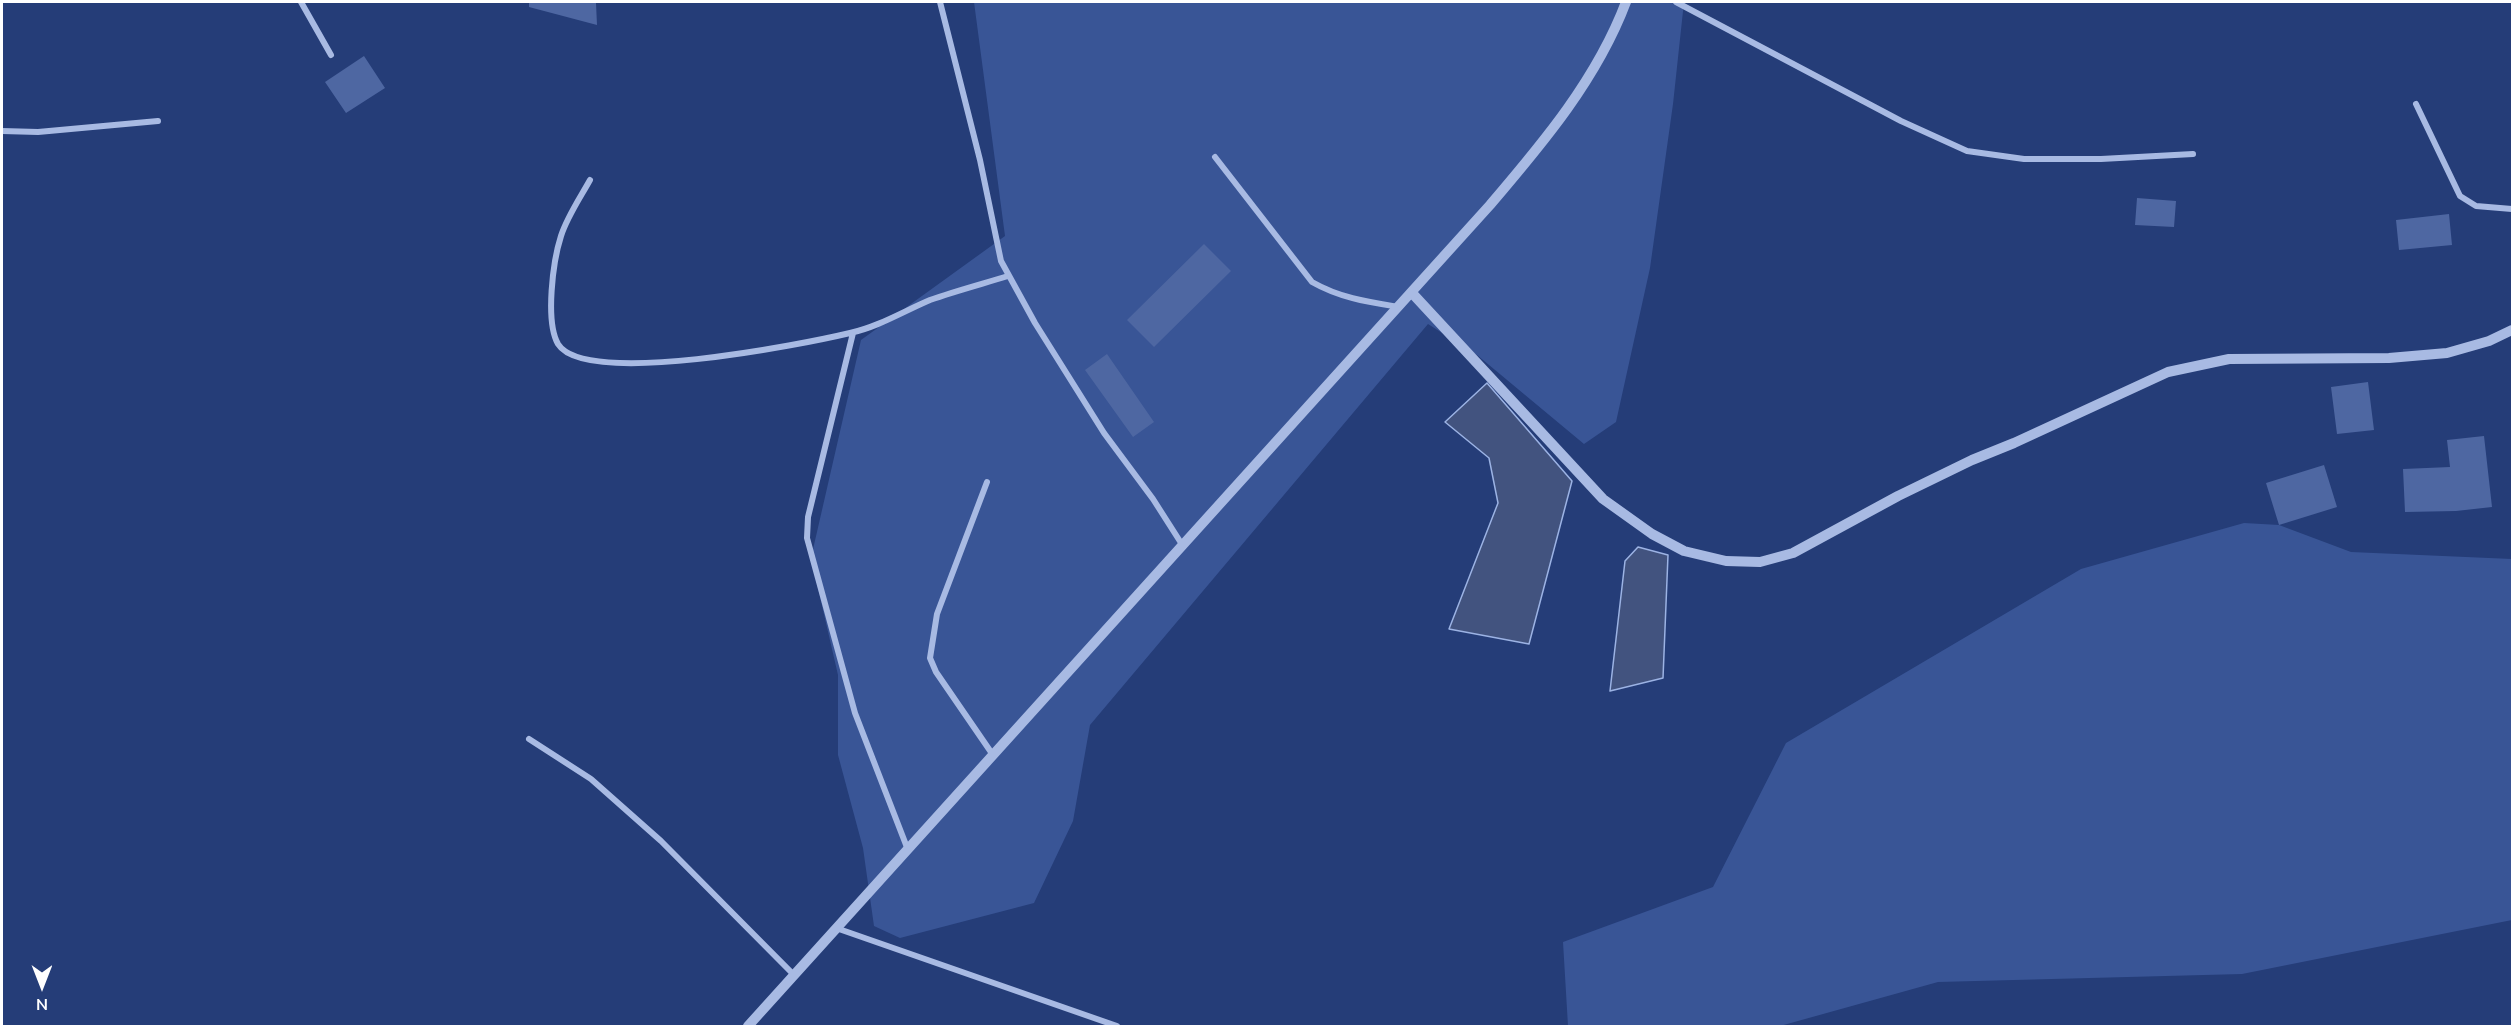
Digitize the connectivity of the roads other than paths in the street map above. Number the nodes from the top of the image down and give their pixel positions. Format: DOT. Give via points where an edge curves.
graph roads {
  1 [pos="301,2"];
  2 [pos="940,2"];
  3 [pos="1626,2"];
  4 [pos="1676,2"];
  5 [pos="331,55"];
  6 [pos="2416,104"];
  7 [pos="158,121"];
  8 [pos="2,131"];
  9 [pos="2193,154"];
  10 [pos="1215,157"];
  11 [pos="590,180"];
  12 [pos="2512,209"];
  13 [pos="1008,276"];
  14 [pos="1412,293"];
  15 [pos="1399,308"];
  16 [pos="2512,330"];
  17 [pos="853,333"];
  18 [pos="987,482"];
  19 [pos="1183,546"];
  20 [pos="529,739"];
  21 [pos="993,756"];
  22 [pos="908,850"];
  23 [pos="836,928"];
  24 [pos="795,975"];
  25 [pos="748,1026"];
  26 [pos="1117,1026"];
  1 -- 5 [label="street"];
  2 -- 13 [label="street" via="980,160 995,241"];
  3 -- 14 [label="street" via="1596,64 1552,132"];
  4 -- 9 [label="street" via="1901,121 1967,151 2024,159"];
  6 -- 12 [label="street" via="2460,196 2476,206"];
  7 -- 8 [label="street" via="38,132"];
  10 -- 15 [label="street" via="1312,282 1347,297"];
  11 -- 17 [label="street" via="561,236 555,267 554,331 559,345 572,355 591,360 662,364"];
  13 -- 17 [label="street" via="932,299"];
  13 -- 19 [label="street" via="1104,433"];
  14 -- 15 [label="street"];
  14 -- 16 [label="street" via="1604,499 1652,534 1684,551 1726,561 1760,562 1793,553 1972,460 2168,372 2229,358 2390,358 2447,353"];
  15 -- 19 [label="street"];
  17 -- 22 [label="street" via="808,517 807,538 855,713"];
  18 -- 21 [label="street" via="937,614 930,658"];
  19 -- 21 [label="street"];
  20 -- 24 [label="street" via="591,779"];
  21 -- 22 [label="street"];
  22 -- 23 [label="street"];
  23 -- 24 [label="street"];
  23 -- 26 [label="street"];
  24 -- 25 [label="street"];
}
